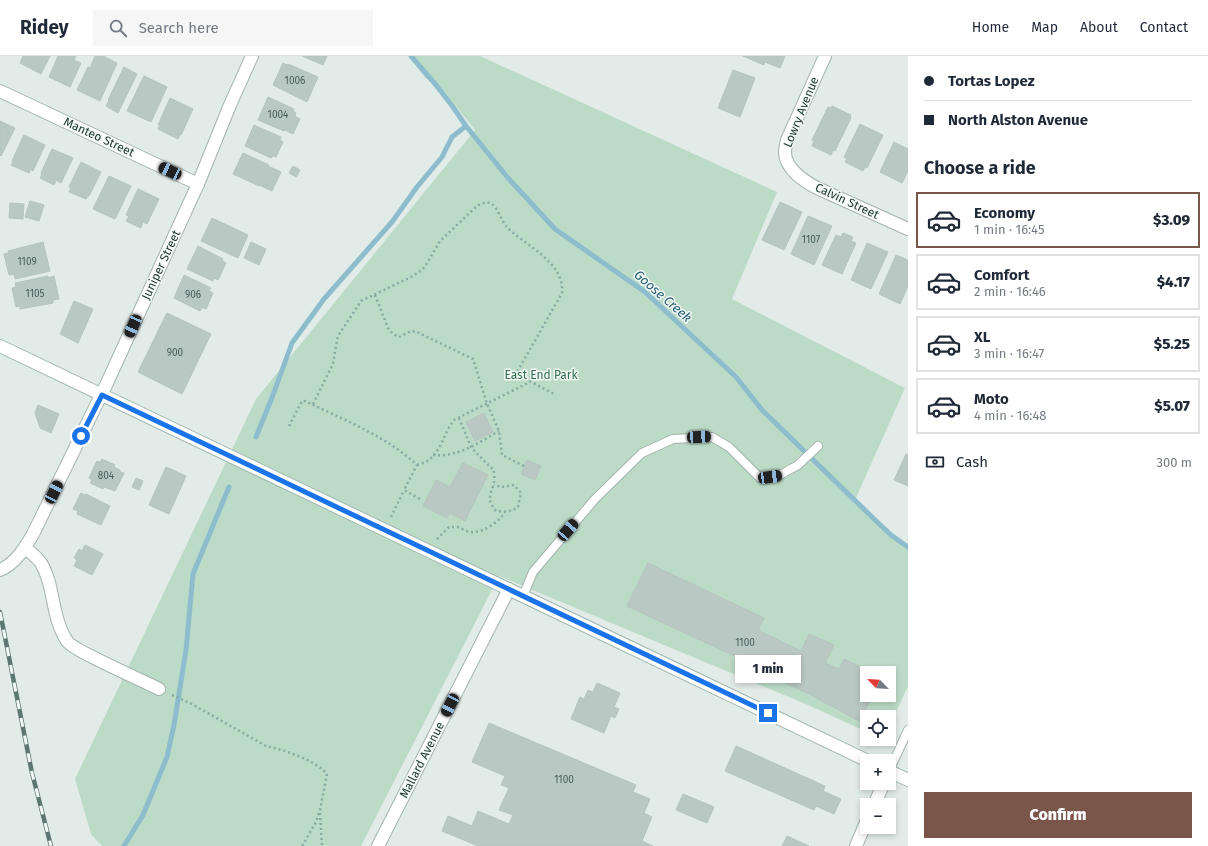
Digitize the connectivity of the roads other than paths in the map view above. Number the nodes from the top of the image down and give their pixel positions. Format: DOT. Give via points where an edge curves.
graph roads {
  1 [pos="252,56"];
  2 [pos="825,56"];
  3 [pos="0,91"];
  4 [pos="790,168"];
  5 [pos="198,184"];
  6 [pos="908,229"];
  7 [pos="0,346"];
  8 [pos="102,395"];
  9 [pos="818,446"];
  10 [pos="25,548"];
  11 [pos="0,570"];
  12 [pos="509,589"];
  13 [pos="523,596"];
  14 [pos="159,688"];
  15 [pos="908,730"];
  16 [pos="896,756"];
  17 [pos="860,757"];
  18 [pos="896,774"];
  19 [pos="908,780"];
  20 [pos="861,834"];
  21 [pos="378,846"];
  22 [pos="856,846"];
  1 -- 5 [label="street, Juniper Street"];
  2 -- 4 [label="street, Lowry Avenue" via="787,140 785,154"];
  3 -- 5 [label="street, Manteo Street"];
  4 -- 6 [label="street, Calvin Street" via="805,182"];
  5 -- 8 [label="street, Juniper Street"];
  7 -- 8 [label="street"];
  8 -- 10 [label="street, Juniper Street"];
  8 -- 12 [label="street"];
  9 -- 13 [label="lane" via="798,465 780,475 760,478 729,447 712,437 673,439 642,453 595,499 533,572"];
  10 -- 11 [label="street, Juniper Street"];
  10 -- 14 [label="street" via="40,562 49,581 59,625 67,642"];
  12 -- 13 [label="street"];
  12 -- 21 [label="street, Mallard Avenue"];
  13 -- 17 [label="street"];
  15 -- 16 [label="lane"];
  18 -- 19 [label="street"];
  20 -- 22 [label="street"];
}
